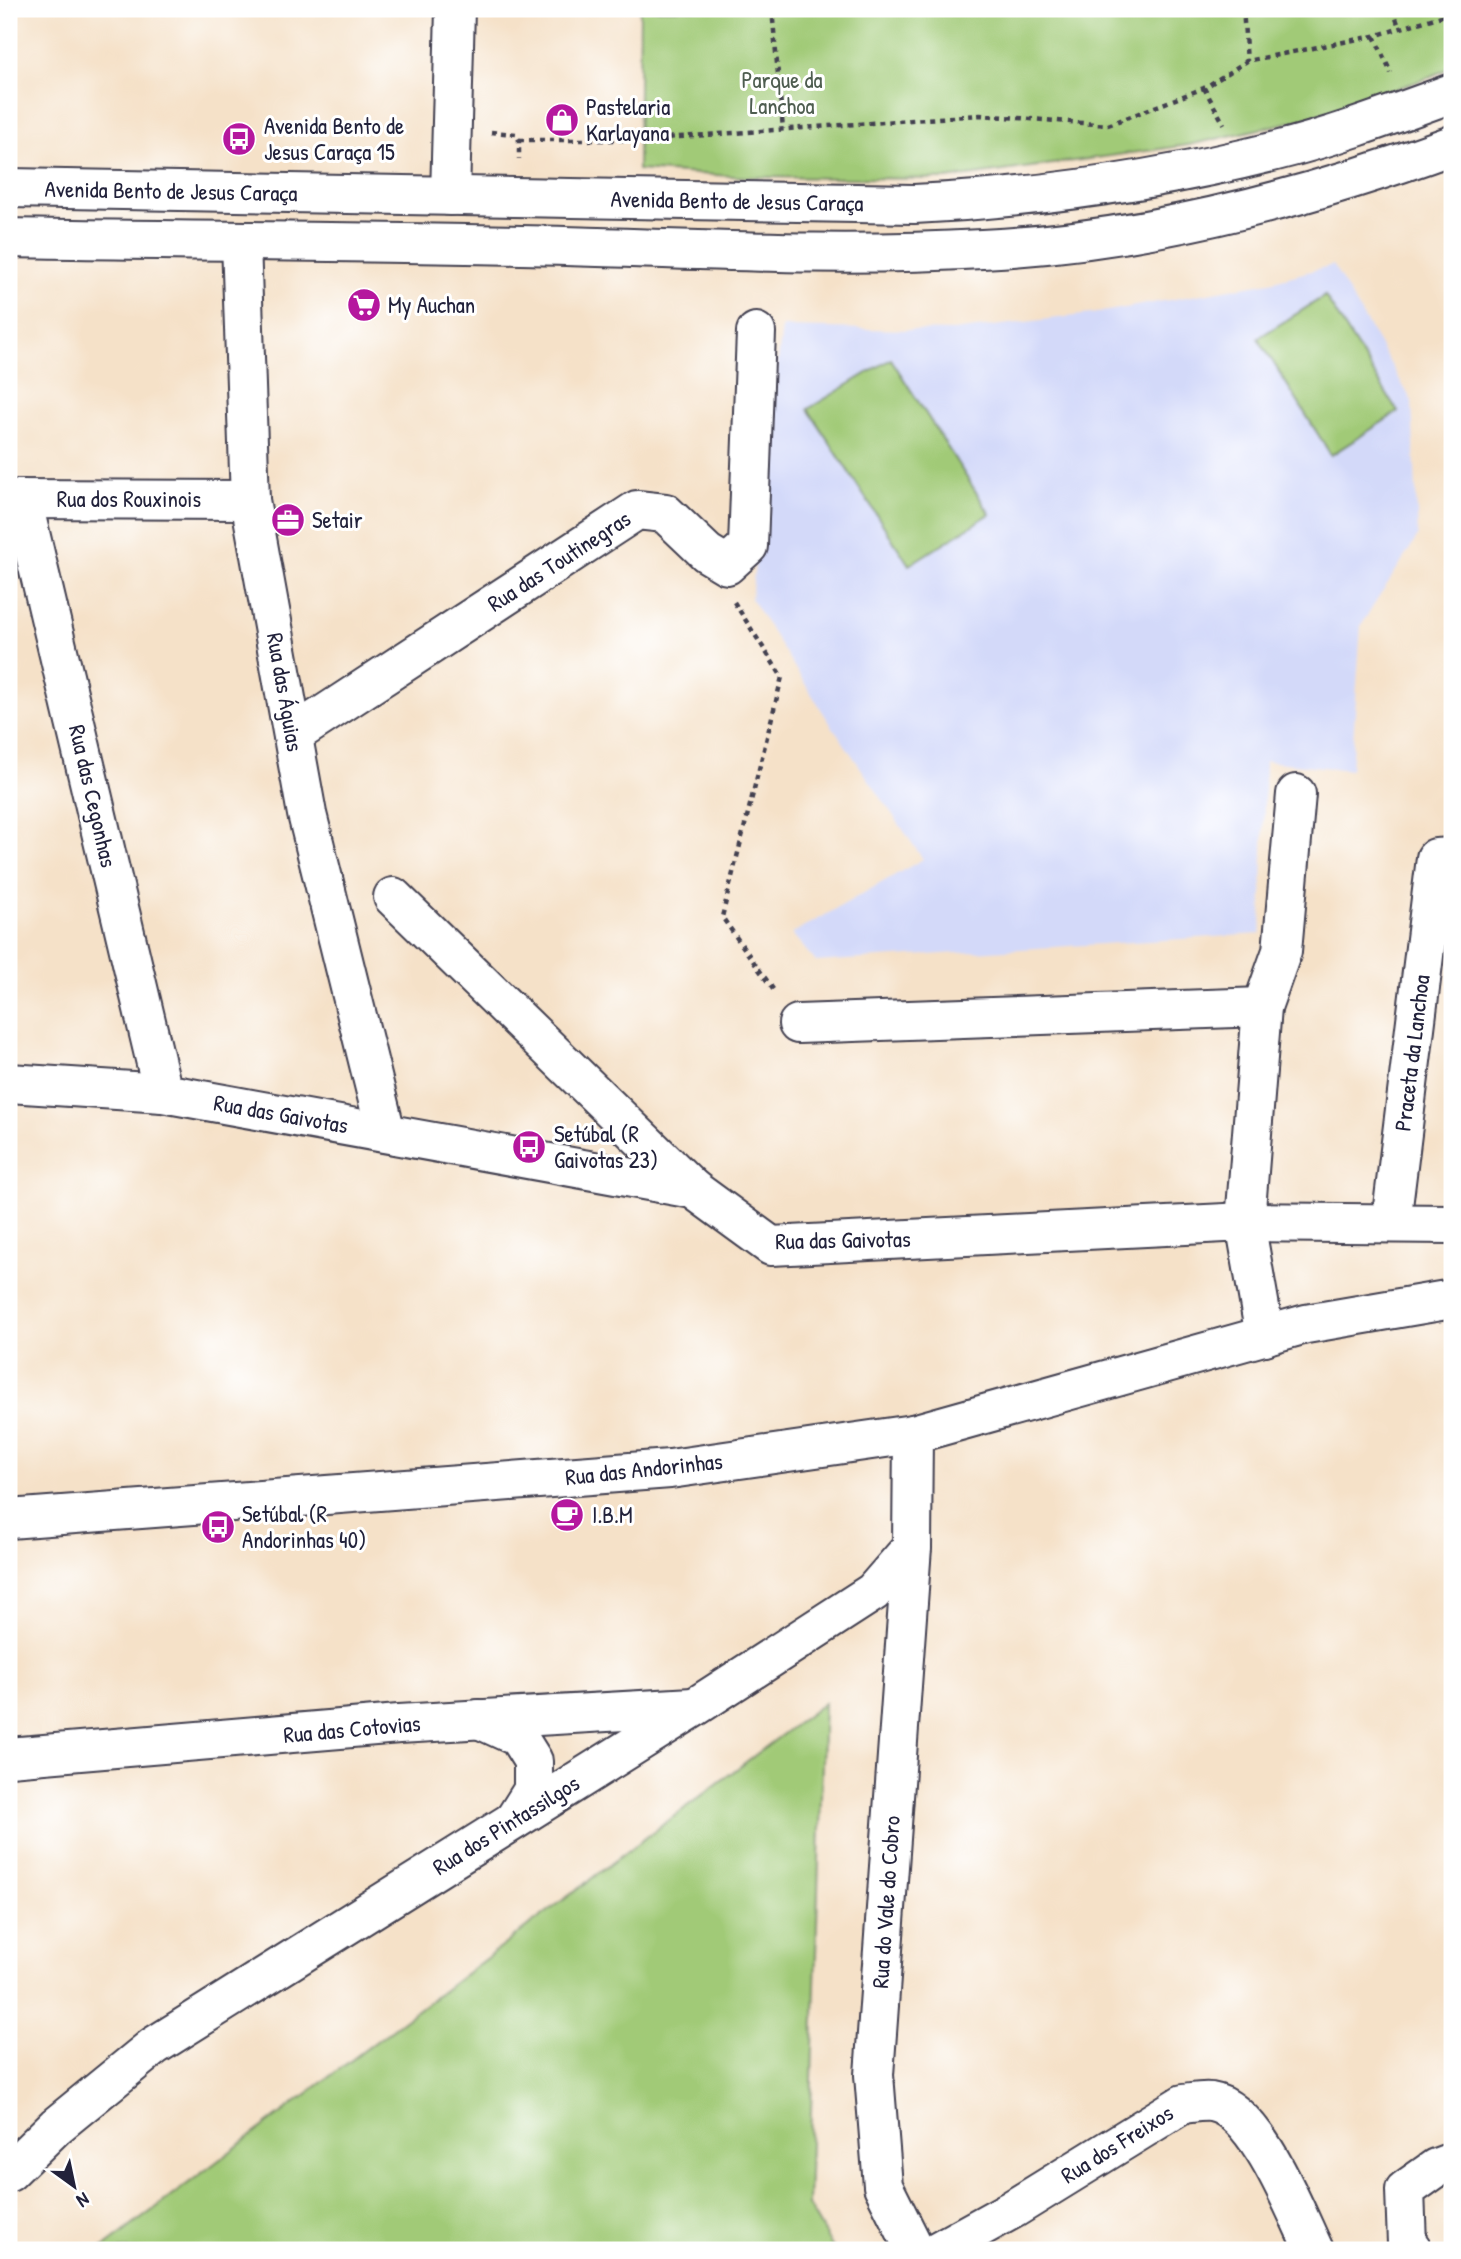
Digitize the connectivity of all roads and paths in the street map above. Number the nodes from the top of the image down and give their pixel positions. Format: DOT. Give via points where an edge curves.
graph roads {
  1 [pos="455,9"];
  2 [pos="772,9"];
  3 [pos="1243,9"];
  4 [pos="1393,9"];
  5 [pos="1452,10"];
  6 [pos="1399,27"];
  7 [pos="1374,36"];
  8 [pos="1247,61"];
  9 [pos="1394,81"];
  10 [pos="1204,88"];
  11 [pos="1452,93"];
  12 [pos="783,129"];
  13 [pos="1227,130"];
  14 [pos="519,140"];
  15 [pos="1452,145"];
  16 [pos="9,188"];
  17 [pos="450,196"];
  18 [pos="9,238"];
  19 [pos="241,242"];
  20 [pos="757,332"];
  21 [pos="16,499"];
  22 [pos="250,500"];
  23 [pos="728,593"];
  24 [pos="293,736"];
  25 [pos="1296,794"];
  26 [pos="1452,857"];
  27 [pos="393,897"];
  28 [pos="1262,1007"];
  29 [pos="798,1024"];
  30 [pos="9,1083"];
  31 [pos="163,1093"];
  32 [pos="386,1133"];
  33 [pos="693,1189"];
  34 [pos="1245,1222"];
  35 [pos="1391,1223"];
  36 [pos="1452,1224"];
  37 [pos="1452,1299"];
  38 [pos="1265,1336"];
  39 [pos="914,1434"];
  40 [pos="9,1519"];
  41 [pos="912,1546"];
  42 [pos="695,1707"];
  43 [pos="479,1719"];
  44 [pos="9,1757"];
  45 [pos="514,1820"];
  46 [pos="1452,2161"];
  47 [pos="9,2172"];
  48 [pos="915,2250"];
  49 [pos="939,2250"];
  50 [pos="1314,2250"];
  51 [pos="1412,2250"];
  1 -- 17 [label="street"];
  2 -- 12 [label="path"];
  3 -- 8 [label="path"];
  4 -- 6 [label="path"];
  5 -- 6 [label="path"];
  6 -- 7 [label="path"];
  7 -- 8 [label="path"];
  7 -- 9 [label="path"];
  8 -- 10 [label="path"];
  10 -- 12 [label="path" via="1108,125 980,115"];
  10 -- 13 [label="path"];
  11 -- 17 [label="street, Avenida Bento de Jesus Caraça" via="1278,151 1055,194 914,204"];
  12 -- 14 [label="path" via="638,140"];
  15 -- 19 [label="street" via="1382,171 1248,208 1161,227 985,249 871,253"];
  16 -- 17 [label="street, Avenida Bento de Jesus Caraça"];
  18 -- 19 [label="street"];
  19 -- 22 [label="street, Rua das Águias"];
  20 -- 24 [label="street, Rua das Toutinegras" via="748,547 727,565 707,553 665,513 637,510"];
  21 -- 22 [label="street, Rua dos Rouxinois"];
  21 -- 31 [label="street, Rua das Cegonhas"];
  22 -- 24 [label="street, Rua das Águias"];
  23 -- 29 [label="path" via="782,677 722,918"];
  24 -- 32 [label="street, Rua das Águias" via="307,814"];
  25 -- 28 [label="street" via="1282,951"];
  26 -- 35 [label="street, Praceta da Lanchoa" via="1436,858"];
  27 -- 33 [label="street"];
  28 -- 29 [label="street"];
  28 -- 34 [label="street"];
  30 -- 31 [label="street, Rua das Gaivotas"];
  31 -- 32 [label="street, Rua das Gaivotas"];
  32 -- 33 [label="street, Rua das Gaivotas"];
  33 -- 34 [label="street, Rua das Gaivotas" via="771,1246"];
  34 -- 35 [label="street, Rua das Gaivotas"];
  34 -- 38 [label="street"];
  35 -- 36 [label="street, Rua das Gaivotas"];
  37 -- 38 [label="street, Rua das Andorinhas" via="1307,1324"];
  38 -- 39 [label="street, Rua das Andorinhas"];
  39 -- 40 [label="street, Rua das Andorinhas" via="670,1469"];
  39 -- 41 [label="street"];
  41 -- 42 [label="street, Rua dos Pintassilgos" via="873,1592"];
  41 -- 48 [label="street, Rua do Vale do Cobro" via="874,2076 883,2186"];
  42 -- 43 [label="street, Rua das Cotovias"];
  42 -- 45 [label="street, Rua dos Pintassilgos"];
  43 -- 44 [label="street, Rua das Cotovias"];
  43 -- 45 [label="street" via="518,1737 533,1761 533,1790"];
  45 -- 47 [label="street, Rua dos Pintassilgos" via="154,2046 56,2126"];
  46 -- 51 [label="street" via="1405,2190 1407,2244"];
  49 -- 50 [label="street, Rua dos Freixos" via="1184,2104 1212,2102 1243,2120 1263,2147"];
}
